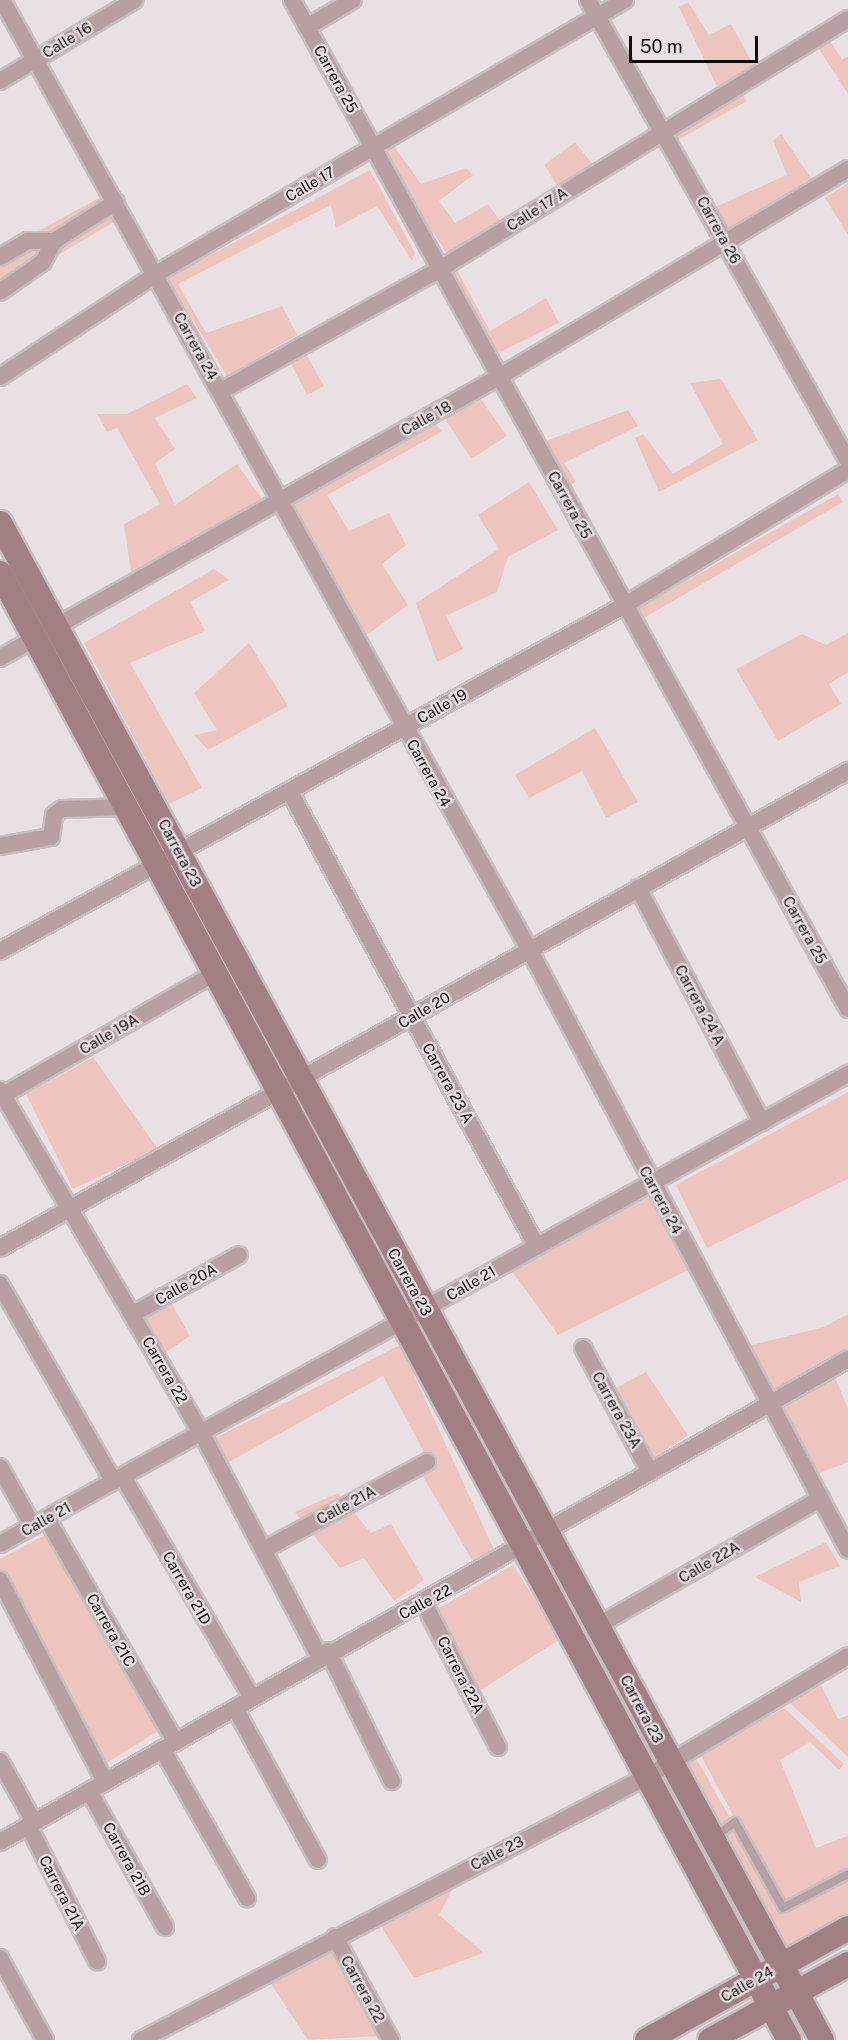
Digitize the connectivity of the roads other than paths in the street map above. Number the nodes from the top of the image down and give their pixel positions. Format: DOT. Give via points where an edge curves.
graph roads {
  1 [pos="2,0"];
  2 [pos="135,0"];
  3 [pos="292,0"];
  4 [pos="353,0"];
  5 [pos="588,0"];
  6 [pos="625,0"];
  7 [pos="597,17"];
  8 [pos="848,19"];
  9 [pos="307,27"];
  10 [pos="36,58"];
  11 [pos="0,81"];
  12 [pos="664,130"];
  13 [pos="373,147"];
  14 [pos="848,169"];
  15 [pos="116,202"];
  16 [pos="54,240"];
  17 [pos="726,244"];
  18 [pos="0,257"];
  19 [pos="440,269"];
  20 [pos="156,274"];
  21 [pos="0,292"];
  22 [pos="0,377"];
  23 [pos="499,377"];
  24 [pos="221,391"];
  25 [pos="848,461"];
  26 [pos="848,470"];
  27 [pos="281,500"];
  28 [pos="0,523"];
  29 [pos="0,573"];
  30 [pos="625,605"];
  31 [pos="58,626"];
  32 [pos="37,638"];
  33 [pos="0,658"];
  34 [pos="403,727"];
  35 [pos="848,771"];
  36 [pos="291,794"];
  37 [pos="129,807"];
  38 [pos="747,826"];
  39 [pos="0,846"];
  40 [pos="180,852"];
  41 [pos="158,864"];
  42 [pos="638,888"];
  43 [pos="529,949"];
  44 [pos="0,951"];
  45 [pos="215,973"];
  46 [pos="843,989"];
  47 [pos="848,1009"];
  48 [pos="412,1017"];
  49 [pos="848,1074"];
  50 [pos="291,1087"];
  51 [pos="2,1093"];
  52 [pos="762,1122"];
  53 [pos="650,1180"];
  54 [pos="73,1209"];
  55 [pos="536,1245"];
  56 [pos="0,1248"];
  57 [pos="239,1255"];
  58 [pos="0,1284"];
  59 [pos="133,1314"];
  60 [pos="415,1315"];
  61 [pos="583,1348"];
  62 [pos="848,1359"];
  63 [pos="768,1401"];
  64 [pos="202,1434"];
  65 [pos="427,1462"];
  66 [pos="0,1467"];
  67 [pos="650,1472"];
  68 [pos="118,1480"];
  69 [pos="820,1498"];
  70 [pos="40,1522"];
  71 [pos="548,1535"];
  72 [pos="0,1544"];
  73 [pos="526,1547"];
  74 [pos="265,1549"];
  75 [pos="848,1550"];
  76 [pos="0,1580"];
  77 [pos="424,1603"];
  78 [pos="597,1626"];
  79 [pos="324,1653"];
  80 [pos="848,1656"];
  81 [pos="252,1698"];
  82 [pos="235,1708"];
  83 [pos="169,1746"];
  84 [pos="498,1747"];
  85 [pos="0,1761"];
  86 [pos="670,1762"];
  87 [pos="646,1777"];
  88 [pos="392,1781"];
  89 [pos="105,1782"];
  90 [pos="89,1791"];
  91 [pos="31,1824"];
  92 [pos="712,1839"];
  93 [pos="0,1842"];
  94 [pos="318,1860"];
  95 [pos="848,1874"];
  96 [pos="247,1898"];
  97 [pos="165,1927"];
  98 [pos="848,1928"];
  99 [pos="335,1937"];
  100 [pos="0,1958"];
  101 [pos="97,1961"];
  102 [pos="848,1964"];
  103 [pos="781,1966"];
  104 [pos="756,1979"];
  105 [pos="796,1992"];
  106 [pos="770,2007"];
  107 [pos="45,2040"];
  108 [pos="141,2040"];
  109 [pos="392,2040"];
  110 [pos="646,2040"];
  111 [pos="710,2040"];
  112 [pos="789,2040"];
  113 [pos="822,2040"];
  1 -- 10 [label="street, Carrera 24"];
  2 -- 10 [label="street, Calle 16"];
  3 -- 9 [label="street, Carrera 25"];
  4 -- 9 [label="street"];
  5 -- 7 [label="street, Carrera 26"];
  6 -- 7 [label="street, Calle 17"];
  7 -- 12 [label="street, Carrera 26"];
  7 -- 13 [label="street, Calle 17"];
  8 -- 12 [label="street, Calle 17 A"];
  9 -- 13 [label="street, Carrera 25"];
  10 -- 11 [label="street, Calle 16"];
  10 -- 15 [label="street, Carrera 24"];
  12 -- 17 [label="street, Carrera 26"];
  12 -- 19 [label="street, Calle 17 A"];
  13 -- 19 [label="street, Carrera 25"];
  13 -- 20 [label="street, Calle 17"];
  14 -- 17 [label="street, Calle 18"];
  15 -- 16 [label="street"];
  15 -- 20 [label="street, Carrera 24"];
  16 -- 18 [label="street" via="28,240"];
  16 -- 21 [label="street" via="43,262"];
  17 -- 23 [label="street, Calle 18"];
  17 -- 25 [label="street, Carrera 26"];
  19 -- 23 [label="street, Carrera 25"];
  19 -- 24 [label="street, Calle 17 A"];
  20 -- 22 [label="street, Calle 17"];
  20 -- 24 [label="street, Carrera 24"];
  23 -- 27 [label="street, Calle 18"];
  23 -- 30 [label="street, Carrera 25"];
  24 -- 27 [label="street, Carrera 24"];
  26 -- 30 [label="street, Calle 19"];
  27 -- 31 [label="street, Calle 18"];
  27 -- 34 [label="street, Carrera 24"];
  28 -- 31 [label="street, Carrera 23"];
  29 -- 32 [label="street, Carrera 23"];
  30 -- 34 [label="street, Calle 19"];
  30 -- 38 [label="street, Carrera 25"];
  31 -- 32 [label="street, Calle 18"];
  31 -- 40 [label="street, Carrera 23"];
  32 -- 33 [label="street, Calle 18"];
  32 -- 37 [label="street, Carrera 23"];
  34 -- 36 [label="street, Calle 19"];
  34 -- 43 [label="street, Carrera 24"];
  35 -- 38 [label="street, Calle 20"];
  36 -- 40 [label="street, Calle 19"];
  36 -- 48 [label="street, Carrera 23 A"];
  37 -- 39 [label="street" via="62,809 54,815 51,837"];
  37 -- 41 [label="street, Carrera 23"];
  38 -- 42 [label="street, Calle 20"];
  38 -- 46 [label="street, Carrera 25"];
  40 -- 41 [label="street, Calle 19"];
  40 -- 50 [label="street, Carrera 23"];
  41 -- 44 [label="street, Calle 19"];
  41 -- 45 [label="street, Carrera 23"];
  42 -- 43 [label="street, Calle 20"];
  42 -- 52 [label="street, Carrera 24 A"];
  43 -- 48 [label="street, Calle 20"];
  43 -- 53 [label="street, Carrera 24"];
  45 -- 50 [label="street, Carrera 23"];
  45 -- 51 [label="street, Calle 19A"];
  46 -- 47 [label="street, Carrera 25"];
  48 -- 50 [label="street, Calle 20"];
  48 -- 55 [label="street, Carrera 23 A"];
  49 -- 52 [label="street, Calle 21"];
  50 -- 54 [label="street, Calle 20"];
  50 -- 60 [label="street, Carrera 23"];
  51 -- 54 [label="street, Carrera 22"];
  52 -- 53 [label="street, Calle 21"];
  53 -- 55 [label="street, Calle 21"];
  53 -- 63 [label="street, Carrera 24"];
  54 -- 56 [label="street, Calle 20"];
  54 -- 59 [label="street, Carrera 22"];
  55 -- 60 [label="street, Calle 21"];
  57 -- 59 [label="street, Calle 20A"];
  58 -- 68 [label="street, Carrera 21D"];
  59 -- 64 [label="street, Carrera 22"];
  60 -- 64 [label="street, Calle 21"];
  60 -- 71 [label="street, Carrera 23"];
  60 -- 73 [label="street, Carrera 23"];
  61 -- 67 [label="street, Carrera 23A"];
  62 -- 63 [label="street, Calle 22"];
  63 -- 67 [label="street, Calle 22"];
  63 -- 69 [label="street, Carrera 24"];
  64 -- 68 [label="street, Calle 21"];
  64 -- 74 [label="street, Carrera 22"];
  65 -- 74 [label="street, Calle 21A"];
  66 -- 70 [label="street, Carrera 21C"];
  67 -- 71 [label="street, Calle 22"];
  68 -- 70 [label="street, Calle 21"];
  68 -- 81 [label="street, Carrera 21D"];
  69 -- 75 [label="street, Carrera 24"];
  69 -- 78 [label="street, Calle 22A"];
  70 -- 72 [label="street, Calle 21"];
  70 -- 83 [label="street, Carrera 21C"];
  71 -- 73 [label="street, Calle 22"];
  71 -- 78 [label="street, Carrera 23"];
  73 -- 77 [label="street, Calle 22"];
  73 -- 87 [label="street, Carrera 23"];
  74 -- 79 [label="street, Carrera 22"];
  76 -- 89 [label="street"];
  77 -- 79 [label="street, Calle 22"];
  77 -- 84 [label="street, Carrera 22A"];
  78 -- 86 [label="street, Carrera 23"];
  79 -- 81 [label="street, Calle 22"];
  79 -- 88 [label="street, Carrera 22"];
  80 -- 86 [label="street, Calle 23"];
  81 -- 82 [label="street, Calle 22"];
  82 -- 83 [label="street, Calle 22"];
  82 -- 94 [label="street"];
  83 -- 89 [label="street, Calle 22"];
  83 -- 96 [label="street, Carrera 21C"];
  85 -- 91 [label="street, Carrera 21A"];
  86 -- 87 [label="street, Calle 23"];
  86 -- 92 [label="street, Carrera 23"];
  87 -- 99 [label="street, Calle 23"];
  87 -- 104 [label="street, Carrera 23"];
  89 -- 90 [label="street, Calle 22"];
  90 -- 91 [label="street, Calle 22"];
  90 -- 97 [label="street, Carrera 21B"];
  91 -- 93 [label="street, Calle 22"];
  91 -- 101 [label="street, Carrera 21A"];
  92 -- 95 [label="lane" via="735,1822 783,1908"];
  92 -- 103 [label="street, Carrera 23"];
  98 -- 103 [label="street, Calle 24"];
  99 -- 108 [label="street, Calle 23"];
  99 -- 109 [label="street, Carrera 22"];
  100 -- 107 [label="street"];
  102 -- 105 [label="street, Calle 24"];
  103 -- 104 [label="street, Calle 24"];
  103 -- 105 [label="street, Carrera 23"];
  104 -- 106 [label="street, Carrera 23"];
  104 -- 110 [label="street, Calle 24"];
  105 -- 106 [label="street, Calle 24"];
  105 -- 113 [label="street, Carrera 23"];
  106 -- 111 [label="street, Calle 24"];
  106 -- 112 [label="street, Carrera 23"];
}
